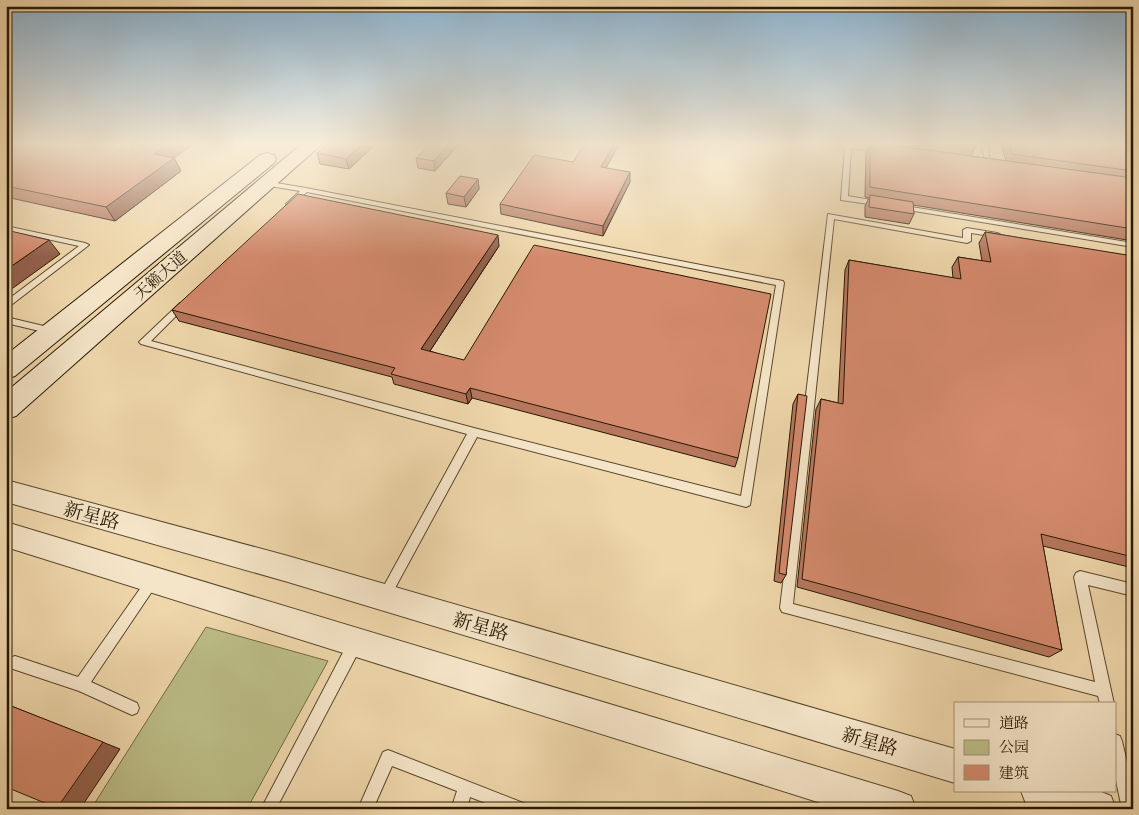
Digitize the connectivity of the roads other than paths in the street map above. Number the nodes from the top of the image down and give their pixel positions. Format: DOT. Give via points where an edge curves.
graph roads {
  1 [pos="240,181"];
  2 [pos="269,181"];
  3 [pos="844,181"];
  4 [pos="267,183"];
  5 [pos="306,190"];
  6 [pos="285,210"];
  7 [pos="6,228"];
  8 [pos="1006,236"];
  9 [pos="1133,245"];
  10 [pos="193,296"];
  11 [pos="6,306"];
  12 [pos="6,320"];
  13 [pos="53,331"];
  14 [pos="6,369"];
  15 [pos="6,408"];
  16 [pos="474,432"];
  17 [pos="6,491"];
  18 [pos="6,534"];
  19 [pos="154,579"];
  20 [pos="1133,590"];
  21 [pos="384,598"];
  22 [pos="356,641"];
  23 [pos="15,663"];
  24 [pos="81,685"];
  25 [pos="1106,698"];
  26 [pos="132,708"];
  27 [pos="1116,746"];
  28 [pos="954,766"];
  29 [pos="466,787"];
  30 [pos="1042,792"];
  31 [pos="268,809"];
  32 [pos="366,809"];
  33 [pos="459,809"];
  34 [pos="521,809"];
  35 [pos="898,809"];
  36 [pos="1098,809"];
  37 [pos="1130,809"];
  1 -- 13 [label="main road, 天籁大道"];
  2 -- 4 [label="main road, 天籁大道"];
  3 -- 9 [label="lane" via="844,198"];
  4 -- 5 [label="lane"];
  4 -- 15 [label="main road, 天籁大道"];
  5 -- 6 [label="lane"];
  5 -- 16 [label="lane" via="780,283 746,502"];
  7 -- 11 [label="lane" via="85,245"];
  8 -- 25 [label="lane" via="967,230 967,241 831,216 786,608"];
  10 -- 16 [label="lane" via="144,342"];
  12 -- 13 [label="lane"];
  13 -- 14 [label="main road, 天籁大道"];
  16 -- 21 [label="lane"];
  17 -- 21 [label="street, 新星路"];
  18 -- 19 [label="street"];
  19 -- 22 [label="street"];
  19 -- 24 [label="lane"];
  20 -- 25 [label="lane" via="1080,577"];
  21 -- 28 [label="street, 新星路"];
  22 -- 31 [label="lane"];
  22 -- 35 [label="street"];
  23 -- 24 [label="lane"];
  24 -- 26 [label="lane"];
  27 -- 37 [label="lane"];
  29 -- 32 [label="lane" via="388,757"];
  29 -- 33 [label="lane"];
  29 -- 34 [label="lane"];
  30 -- 36 [label="street"];
}
